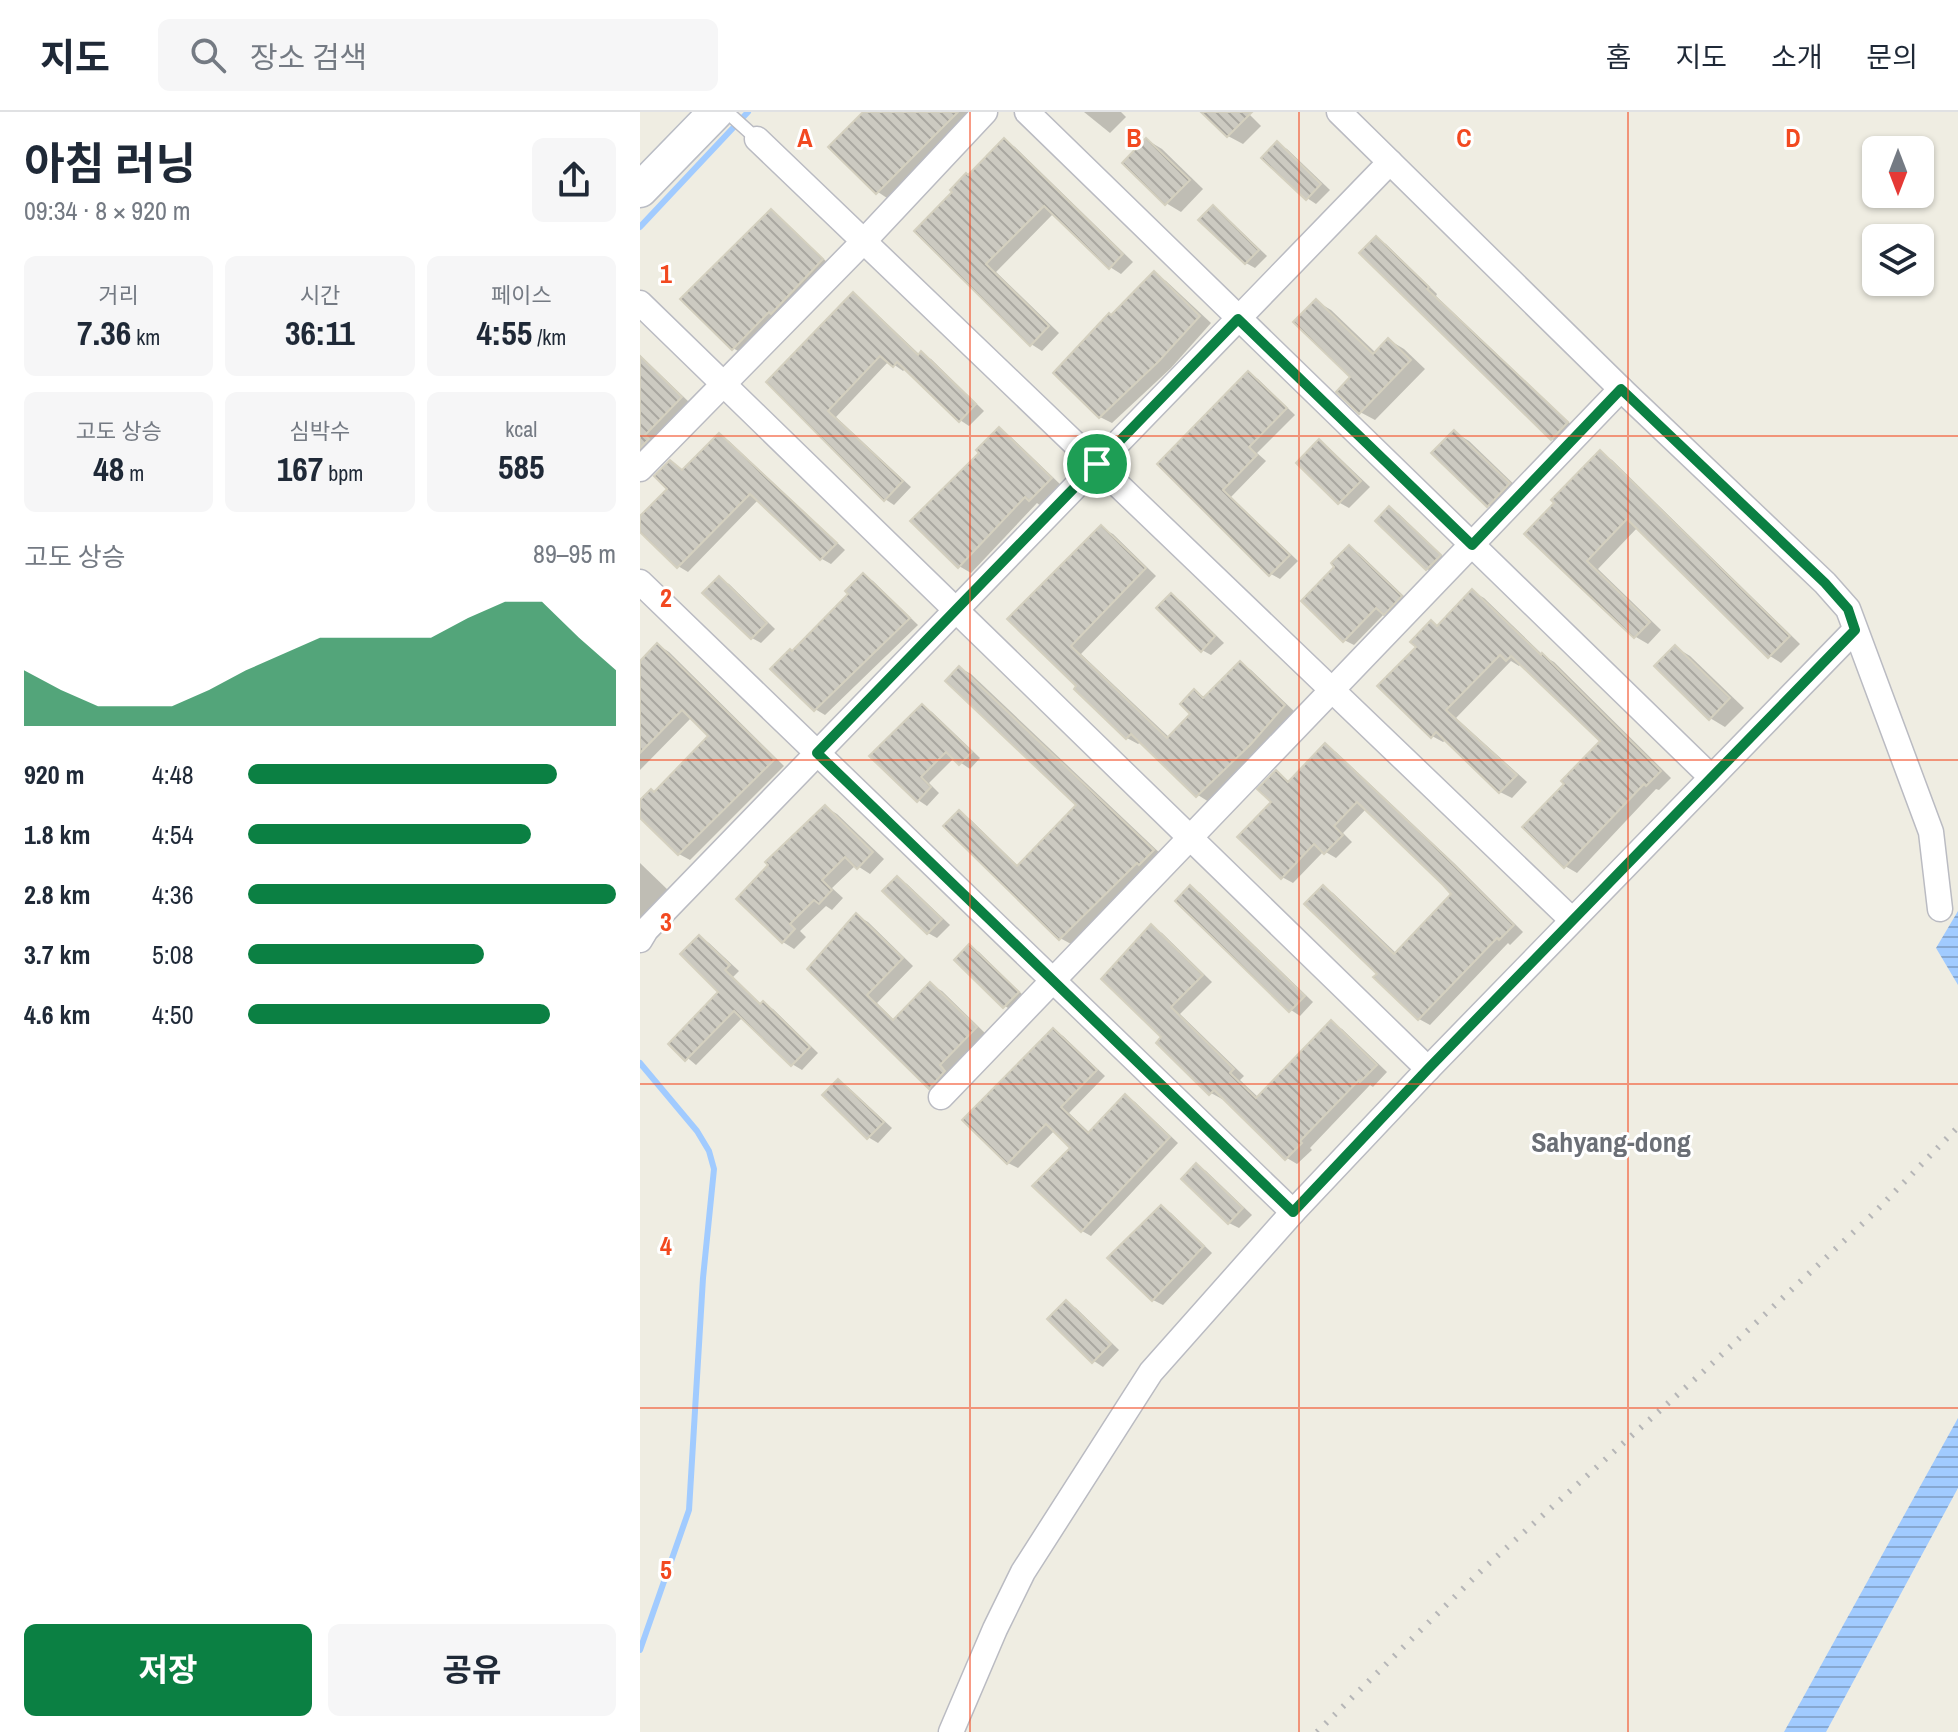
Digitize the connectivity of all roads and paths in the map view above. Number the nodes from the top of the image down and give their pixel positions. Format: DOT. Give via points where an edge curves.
graph roads {
  1 [pos="985,112"];
  2 [pos="1027,112"];
  3 [pos="1339,112"];
  4 [pos="726,114"];
  5 [pos="753,135"];
  6 [pos="1390,162"];
  7 [pos="642,183"];
  8 [pos="864,241"];
  9 [pos="640,303"];
  10 [pos="1238,319"];
  11 [pos="722,383"];
  12 [pos="1621,389"];
  13 [pos="1097,464"];
  14 [pos="640,469"];
  15 [pos="1472,545"];
  16 [pos="640,582"];
  17 [pos="956,610"];
  18 [pos="1855,630"];
  19 [pos="1332,690"];
  20 [pos="817,753"];
  21 [pos="1711,777"];
  22 [pos="1190,838"];
  23 [pos="1940,909"];
  24 [pos="1572,920"];
  25 [pos="640,940"];
  26 [pos="1053,981"];
  27 [pos="1428,1069"];
  28 [pos="941,1097"];
  29 [pos="1293,1212"];
  30 [pos="951,1732"];
  1 -- 8 [label="street"];
  2 -- 10 [label="street"];
  3 -- 6 [label="street"];
  4 -- 5 [label="lane"];
  4 -- 7 [label="street"];
  5 -- 8 [label="street"];
  6 -- 10 [label="street"];
  6 -- 12 [label="street"];
  8 -- 11 [label="street"];
  8 -- 13 [label="street"];
  9 -- 11 [label="street"];
  10 -- 13 [label="street"];
  10 -- 15 [label="street"];
  11 -- 14 [label="street"];
  11 -- 17 [label="street"];
  12 -- 15 [label="street"];
  12 -- 18 [label="street" via="1825,583 1848,609"];
  13 -- 17 [label="street"];
  13 -- 19 [label="street"];
  15 -- 19 [label="street"];
  15 -- 21 [label="street"];
  16 -- 20 [label="street"];
  17 -- 20 [label="street"];
  17 -- 22 [label="street"];
  18 -- 21 [label="street"];
  18 -- 23 [label="street" via="1931,832"];
  19 -- 22 [label="street"];
  19 -- 24 [label="street"];
  20 -- 25 [label="street"];
  20 -- 26 [label="street"];
  21 -- 24 [label="street"];
  22 -- 26 [label="street"];
  22 -- 27 [label="street"];
  24 -- 27 [label="street"];
  26 -- 28 [label="street"];
  26 -- 29 [label="street"];
  27 -- 29 [label="street"];
  29 -- 30 [label="street" via="1151,1372 1023,1572"];
}
